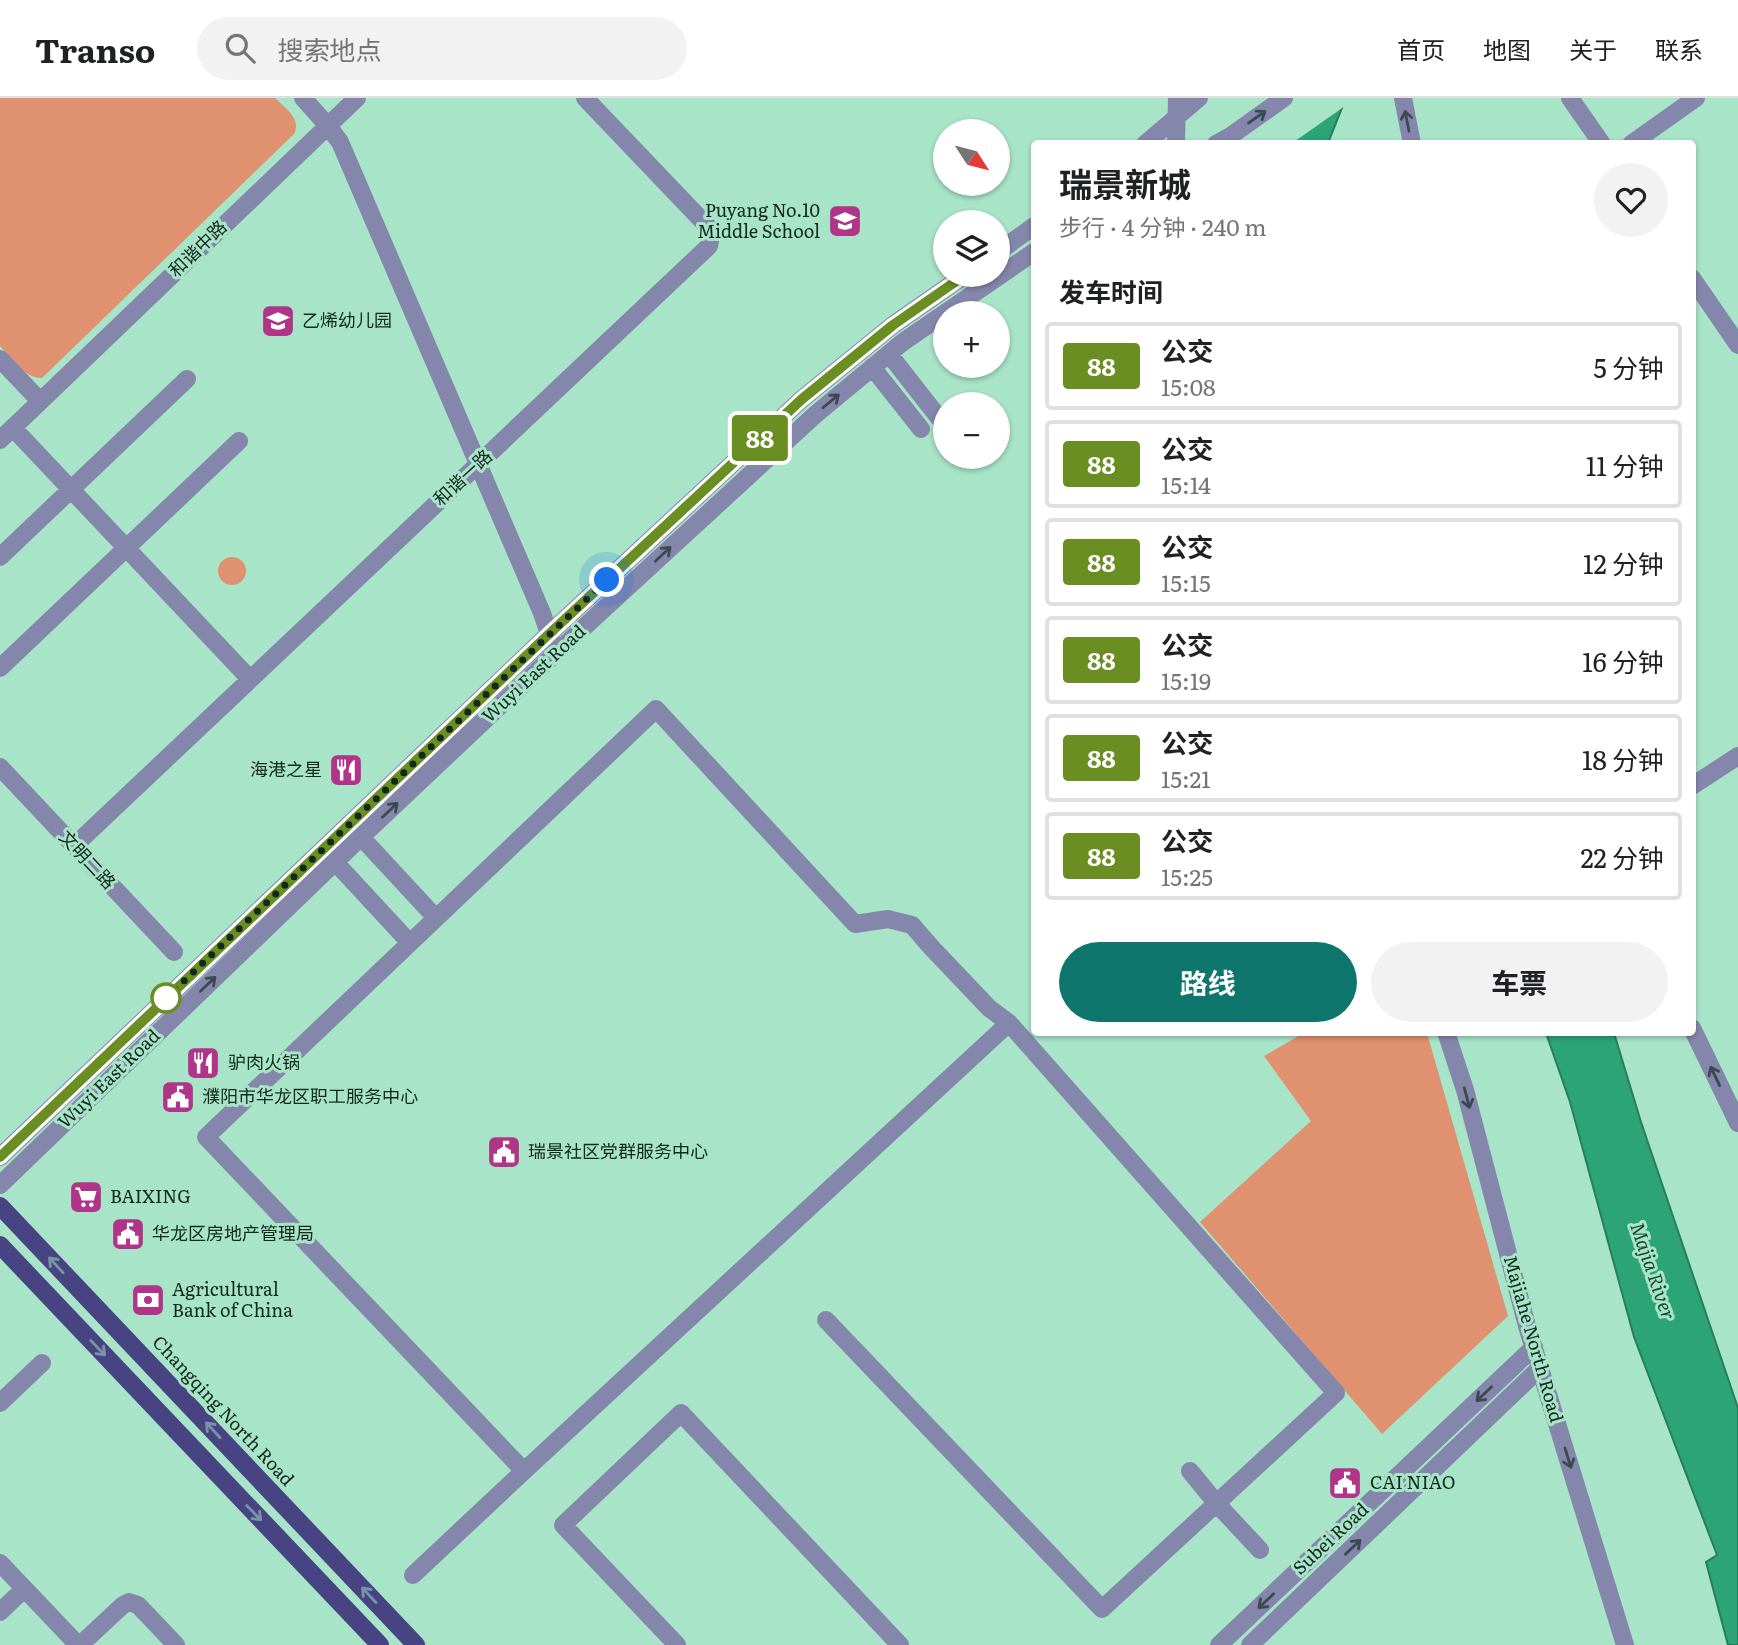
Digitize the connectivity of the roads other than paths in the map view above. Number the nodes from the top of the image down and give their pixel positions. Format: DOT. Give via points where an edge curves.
graph roads {
  1 [pos="303,98"];
  2 [pos="358,98"];
  3 [pos="585,98"];
  4 [pos="1199,98"];
  5 [pos="1284,98"];
  6 [pos="1403,98"];
  7 [pos="1570,98"];
  8 [pos="1696,98"];
  9 [pos="1177,107"];
  10 [pos="328,125"];
  11 [pos="1148,140"];
  12 [pos="1175,140"];
  13 [pos="1223,140"];
  14 [pos="1411,140"];
  15 [pos="1599,140"];
  16 [pos="1637,140"];
  17 [pos="1031,228"];
  18 [pos="1010,243"];
  19 [pos="1031,253"];
  20 [pos="1696,284"];
  21 [pos="948,287"];
  22 [pos="1737,343"];
  23 [pos="889,354"];
  24 [pos="0,359"];
  25 [pos="872,367"];
  26 [pos="187,379"];
  27 [pos="40,401"];
  28 [pos="933,410"];
  29 [pos="13,428"];
  30 [pos="921,429"];
  31 [pos="0,440"];
  32 [pos="239,441"];
  33 [pos="478,464"];
  34 [pos="71,489"];
  35 [pos="127,548"];
  36 [pos="0,557"];
  37 [pos="549,634"];
  38 [pos="556,653"];
  39 [pos="0,668"];
  40 [pos="250,679"];
  41 [pos="1738,756"];
  42 [pos="0,767"];
  43 [pos="1696,783"];
  44 [pos="361,837"];
  45 [pos="74,846"];
  46 [pos="335,862"];
  47 [pos="436,918"];
  48 [pos="410,943"];
  49 [pos="174,952"];
  50 [pos="1009,1023"];
  51 [pos="1447,1036"];
  52 [pos="1696,1036"];
  53 [pos="1738,1123"];
  54 [pos="0,1157"];
  55 [pos="0,1185"];
  56 [pos="0,1206"];
  57 [pos="0,1245"];
  58 [pos="827,1320"];
  59 [pos="1534,1348"];
  60 [pos="42,1363"];
  61 [pos="1540,1368"];
  62 [pos="0,1403"];
  63 [pos="524,1471"];
  64 [pos="1190,1471"];
  65 [pos="1217,1504"];
  66 [pos="1260,1550"];
  67 [pos="0,1563"];
  68 [pos="413,1575"];
  69 [pos="24,1589"];
  70 [pos="0,1612"];
  71 [pos="79,1645"];
  72 [pos="176,1645"];
  73 [pos="380,1645"];
  74 [pos="416,1645"];
  75 [pos="677,1645"];
  76 [pos="900,1645"];
  77 [pos="1219,1645"];
  78 [pos="1250,1645"];
  79 [pos="1625,1645"];
  1 -- 10 [label="street"];
  2 -- 10 [label="street, 和谐中路"];
  3 -- 33 [label="street, 和谐一路" via="712,231 709,246"];
  4 -- 9 [label="street"];
  13 -- 5 [label="street, one-way"];
  14 -- 6 [label="street, one-way"];
  7 -- 15 [label="street"];
  8 -- 16 [label="street"];
  9 -- 11 [label="street"];
  9 -- 12 [label="street"];
  10 -- 27 [label="street, 和谐中路"];
  10 -- 33 [label="street" via="350,164"];
  17 -- 18 [label="street"];
  19 -- 23 [label="street, Wuyi East Road"];
  20 -- 22 [label="street"];
  21 -- 37 [label="street, Wuyi East Road" via="802,399"];
  23 -- 25 [label="street, Wuyi East Road"];
  23 -- 28 [label="street"];
  24 -- 27 [label="street"];
  25 -- 30 [label="street"];
  38 -- 25 [label="street, Wuyi East Road, one-way"];
  26 -- 34 [label="street"];
  27 -- 29 [label="street, 和谐中路"];
  29 -- 31 [label="street, 和谐中路"];
  29 -- 34 [label="street"];
  32 -- 35 [label="street"];
  33 -- 37 [label="street"];
  33 -- 40 [label="street, 和谐一路"];
  34 -- 35 [label="street"];
  34 -- 36 [label="street"];
  35 -- 39 [label="street"];
  35 -- 40 [label="street"];
  37 -- 38 [label="street"];
  37 -- 54 [label="street, Wuyi East Road"];
  44 -- 38 [label="street, Wuyi East Road, one-way"];
  40 -- 45 [label="street, 和谐一路"];
  41 -- 43 [label="street"];
  42 -- 45 [label="street, 文明二路"];
  44 -- 46 [label="street, Wuyi East Road"];
  44 -- 47 [label="street"];
  45 -- 49 [label="street, 文明二路"];
  46 -- 48 [label="street"];
  55 -- 46 [label="street, Wuyi East Road, one-way"];
  47 -- 48 [label="street"];
  47 -- 50 [label="street" via="656,709 855,924 888,919 912,925 979,998"];
  48 -- 63 [label="street" via="206,1137"];
  50 -- 63 [label="street"];
  50 -- 65 [label="street" via="1336,1393"];
  51 -- 59 [label="street, Majiahe North Road, one-way"];
  53 -- 52 [label="street, one-way"];
  74 -- 56 [label="main road, Changqing North Road, one-way"];
  57 -- 73 [label="main road, one-way"];
  58 -- 65 [label="street" via="1102,1609"];
  59 -- 61 [label="street, Majiahe North Road"];
  59 -- 77 [label="street, Subei Road, one-way"];
  60 -- 62 [label="street"];
  78 -- 61 [label="street, Subei Road, one-way"];
  61 -- 79 [label="street, Majiahe North Road, one-way"];
  63 -- 68 [label="street"];
  64 -- 65 [label="street"];
  65 -- 66 [label="street"];
  67 -- 69 [label="street"];
  69 -- 70 [label="street"];
  69 -- 71 [label="street"];
  71 -- 72 [label="street" via="129,1602 138,1605"];
  75 -- 76 [label="street" via="563,1525 681,1413"];
}
